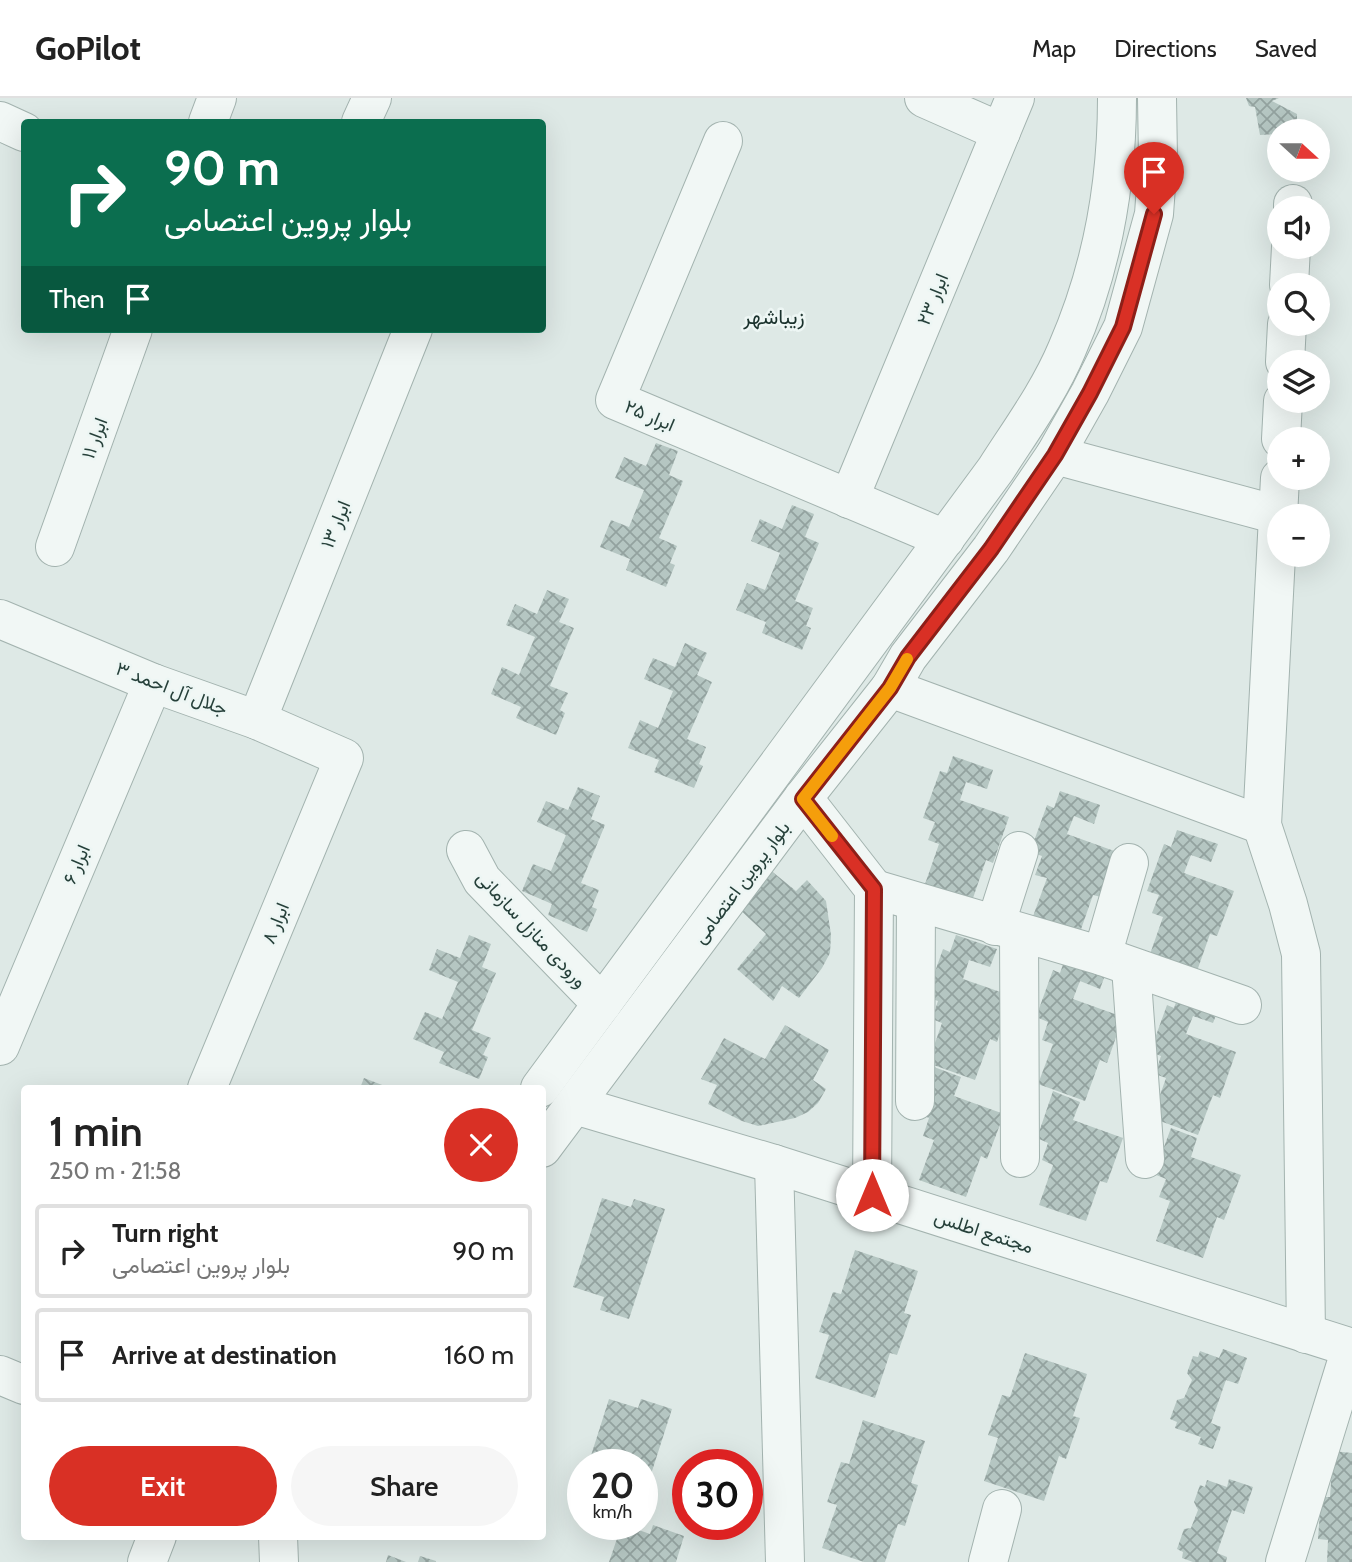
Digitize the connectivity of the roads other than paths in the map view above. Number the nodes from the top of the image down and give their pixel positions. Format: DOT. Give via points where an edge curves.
graph roads {
  1 [pos="217,98"];
  2 [pos="372,98"];
  3 [pos="924,98"];
  4 [pos="1117,98"];
  5 [pos="1157,98"];
  6 [pos="1008,115"];
  7 [pos="209,119"];
  8 [pos="363,119"];
  9 [pos="0,121"];
  10 [pos="21,131"];
  11 [pos="723,141"];
  12 [pos="132,333"];
  13 [pos="411,333"];
  14 [pos="1055,455"];
  15 [pos="849,499"];
  16 [pos="1267,512"];
  17 [pos="945,539"];
  18 [pos="55,547"];
  19 [pos="1275,567"];
  20 [pos="0,619"];
  21 [pos="153,683"];
  22 [pos="890,688"];
  23 [pos="257,720"];
  24 [pos="344,758"];
  25 [pos="803,799"];
  26 [pos="1262,825"];
  27 [pos="466,850"];
  28 [pos="1019,851"];
  29 [pos="1129,863"];
  30 [pos="874,889"];
  31 [pos="916,902"];
  32 [pos="1007,929"];
  33 [pos="1116,962"];
  34 [pos="602,1004"];
  35 [pos="1242,1005"];
  36 [pos="0,1046"];
  37 [pos="208,1085"];
  38 [pos="542,1085"];
  39 [pos="915,1101"];
  40 [pos="575,1105"];
  41 [pos="546,1143"];
  42 [pos="1020,1158"];
  43 [pos="1145,1159"];
  44 [pos="774,1164"];
  45 [pos="872,1195"];
  46 [pos="1306,1334"];
  47 [pos="1352,1348"];
  48 [pos="0,1375"];
  49 [pos="21,1384"];
  50 [pos="1002,1509"];
  51 [pos="155,1540"];
  52 [pos="278,1540"];
  53 [pos="147,1562"];
  54 [pos="279,1562"];
  55 [pos="785,1562"];
  56 [pos="988,1562"];
  57 [pos="1285,1562"];
  1 -- 7 [label="street"];
  2 -- 8 [label="street"];
  3 -- 6 [label="street"];
  4 -- 17 [label="street, بلوار پروین اعتصامی" via="1113,187 1104,237 1067,350 996,470"];
  5 -- 14 [label="street, بلوار پروین اعتصامی" via="1154,214 1123,327"];
  6 -- 15 [label="street, ابرار ۲۳"];
  9 -- 10 [label="street"];
  11 -- 15 [label="street, ابرار ۲۵" via="615,400"];
  12 -- 18 [label="street, ابرار ۱۱"];
  13 -- 23 [label="street, ابرار ۱۳"];
  14 -- 16 [label="street"];
  14 -- 22 [label="street, بلوار پروین اعتصامی"];
  15 -- 17 [label="street, ابرار ۲۵"];
  17 -- 34 [label="street, بلوار پروین اعتصامی"];
  19 -- 26 [label="street"];
  20 -- 21 [label="street, جلال آل احمد ۳"];
  21 -- 23 [label="street, جلال آل احمد ۳"];
  21 -- 36 [label="street, ابرار ۶"];
  22 -- 25 [label="street, بلوار پروین اعتصامی"];
  22 -- 26 [label="street"];
  23 -- 24 [label="street, جلال آل احمد ۳"];
  24 -- 37 [label="street, ابرار ۸"];
  25 -- 30 [label="street"];
  25 -- 40 [label="street, بلوار پروین اعتصامی"];
  26 -- 46 [label="street" via="1301,954"];
  27 -- 34 [label="street, ورودی منازل سازمانی" via="482,880"];
  28 -- 32 [label="street"];
  29 -- 33 [label="street"];
  30 -- 31 [label="street"];
  30 -- 45 [label="street"];
  31 -- 32 [label="street"];
  31 -- 39 [label="street"];
  32 -- 33 [label="street"];
  32 -- 42 [label="street"];
  33 -- 35 [label="street"];
  33 -- 43 [label="street"];
  34 -- 38 [label="street, بلوار پروین اعتصامی"];
  40 -- 41 [label="street, بلوار پروین اعتصامی"];
  40 -- 44 [label="street, مجتمع اطلس"];
  44 -- 45 [label="street, مجتمع اطلس"];
  44 -- 55 [label="street"];
  45 -- 46 [label="street, مجتمع اطلس"];
  46 -- 47 [label="street, مجتمع اطلس"];
  47 -- 57 [label="street"];
  48 -- 49 [label="street"];
  50 -- 56 [label="street"];
  51 -- 53 [label="street"];
  52 -- 54 [label="street"];
}
